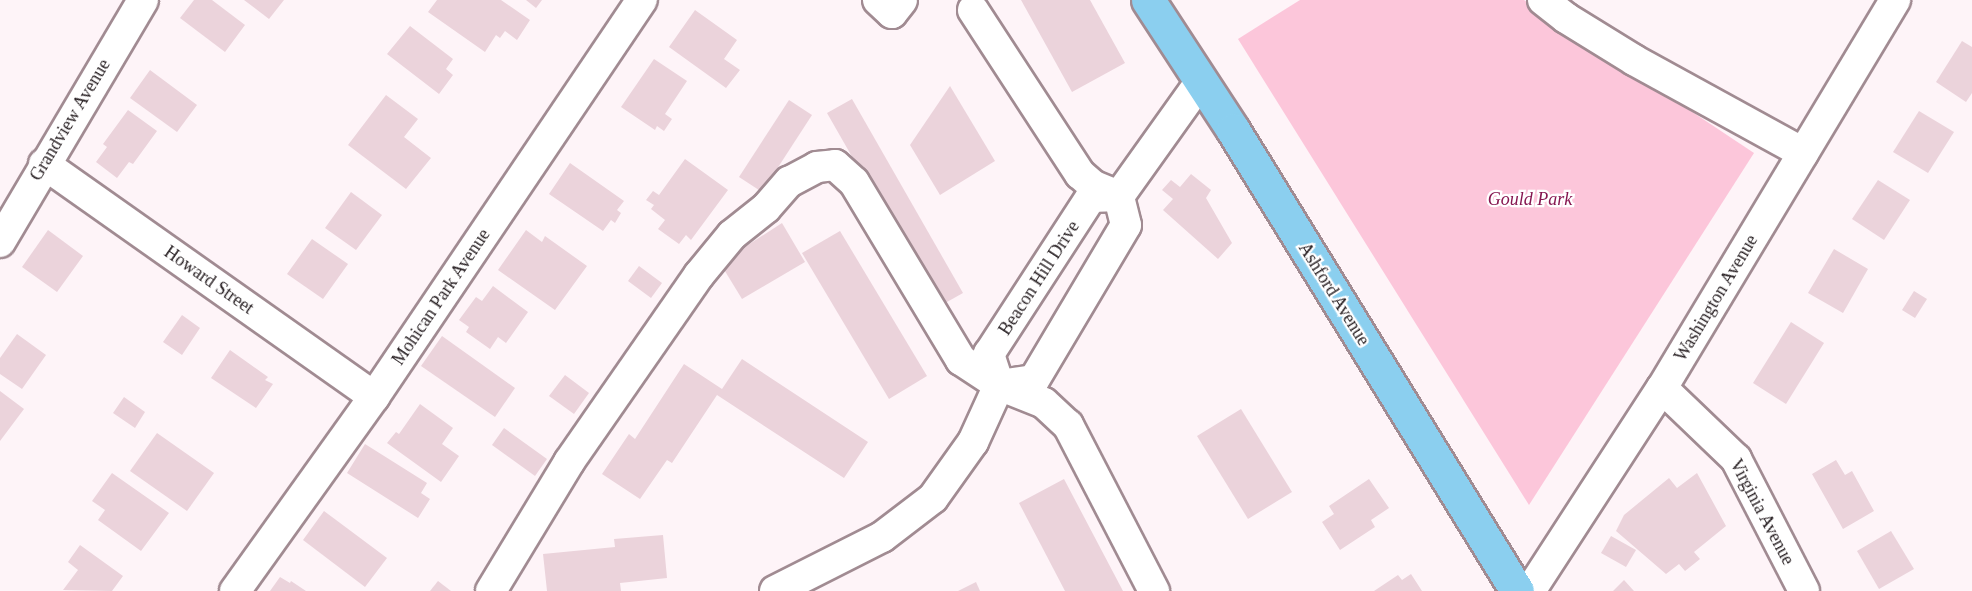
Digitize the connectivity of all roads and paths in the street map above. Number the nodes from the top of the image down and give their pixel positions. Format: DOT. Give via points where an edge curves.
graph roads {
  1 [pos="143,0"];
  2 [pos="642,0"];
  3 [pos="879,0"];
  4 [pos="902,0"];
  5 [pos="1148,0"];
  6 [pos="1543,0"];
  7 [pos="1895,0"];
  8 [pos="973,10"];
  9 [pos="1201,81"];
  10 [pos="1803,153"];
  11 [pos="44,164"];
  12 [pos="1119,196"];
  13 [pos="0,242"];
  14 [pos="999,386"];
  15 [pos="1662,388"];
  16 [pos="374,397"];
  17 [pos="235,591"];
  18 [pos="491,591"];
  19 [pos="775,591"];
  20 [pos="1154,591"];
  21 [pos="1517,591"];
  22 [pos="1530,591"];
  23 [pos="1803,591"];
  1 -- 11 [label="street, Grandview Avenue"];
  2 -- 16 [label="street, Mohican Park Avenue"];
  3 -- 4 [label="street" via="892,13"];
  5 -- 9 [label="main road, Ashford Avenue"];
  6 -- 10 [label="street" via="1634,60"];
  7 -- 10 [label="street, Washington Avenue"];
  8 -- 12 [label="street" via="1080,174 1086,181"];
  9 -- 12 [label="street"];
  9 -- 21 [label="main road, Ashford Avenue"];
  10 -- 15 [label="street, Washington Avenue"];
  11 -- 13 [label="street, Grandview Avenue"];
  11 -- 16 [label="street, Howard Street"];
  12 -- 14 [label="street" via="1126,225 1034,380"];
  12 -- 14 [label="street, Beacon Hill Drive" via="1091,197 990,354"];
  14 -- 18 [label="street" via="961,360 854,182 835,165 817,167 789,182 766,208 732,235 699,275 569,462"];
  14 -- 19 [label="street" via="973,442 933,498 882,537"];
  14 -- 20 [label="street" via="1044,404 1068,425"];
  15 -- 22 [label="street, Washington Avenue"];
  15 -- 23 [label="street, Virginia Avenue" via="1736,459"];
  16 -- 17 [label="street, Mohican Park Avenue"];
}
